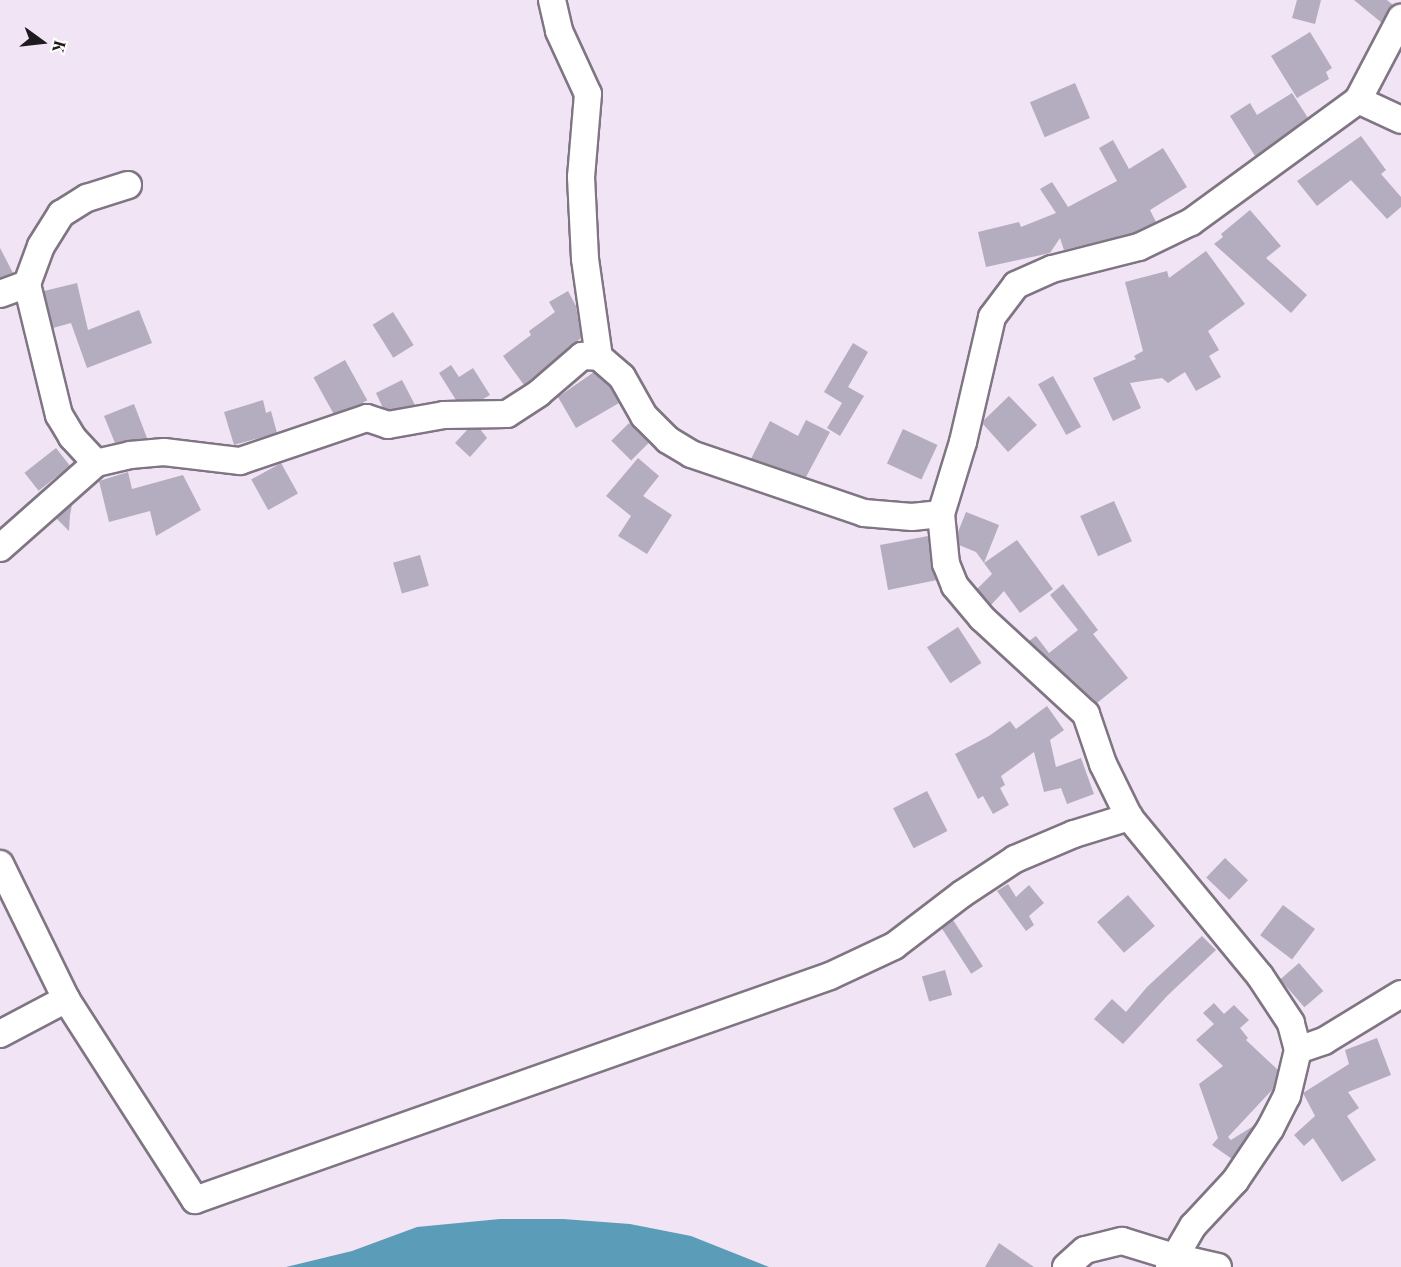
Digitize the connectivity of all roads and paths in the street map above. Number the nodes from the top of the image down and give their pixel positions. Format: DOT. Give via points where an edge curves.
graph roads {
  1 [pos="552,0"];
  2 [pos="1401,18"];
  3 [pos="1358,100"];
  4 [pos="1401,120"];
  5 [pos="128,185"];
  6 [pos="27,284"];
  7 [pos="0,294"];
  8 [pos="599,357"];
  9 [pos="96,463"];
  10 [pos="941,514"];
  11 [pos="0,548"];
  12 [pos="1129,818"];
  13 [pos="0,864"];
  14 [pos="1401,994"];
  15 [pos="66,999"];
  16 [pos="0,1034"];
  17 [pos="1298,1050"];
  18 [pos="1171,1262"];
  19 [pos="1066,1267"];
  20 [pos="1218,1267"];
  1 -- 8 [label="street" via="559,31 588,94 582,189 585,259"];
  2 -- 3 [label="street"];
  3 -- 4 [label="street"];
  3 -- 10 [label="street" via="1191,222 1139,247 1052,269 1016,285 992,317 963,442"];
  5 -- 6 [label="street" via="87,198 61,214 41,246"];
  6 -- 7 [label="street"];
  6 -- 9 [label="street" via="59,415 72,437"];
  8 -- 9 [label="street" via="582,356 540,393 507,414 444,415 388,424 368,418 240,460 164,452"];
  8 -- 10 [label="street" via="622,377 644,416 668,440 691,454 864,513 912,517"];
  9 -- 11 [label="street"];
  10 -- 12 [label="street" via="946,564 955,586 991,626 1086,714 1103,764"];
  12 -- 15 [label="street" via="1074,834 1015,859 894,946 830,976 195,1200"];
  12 -- 17 [label="street" via="1260,976 1291,1023"];
  13 -- 15 [label="street"];
  14 -- 17 [label="street" via="1323,1041"];
  15 -- 16 [label="street"];
  17 -- 18 [label="street" via="1287,1096 1270,1129 1235,1181 1193,1226"];
  18 -- 19 [label="street" via="1122,1241 1085,1250"];
  18 -- 20 [label="street"];
}
